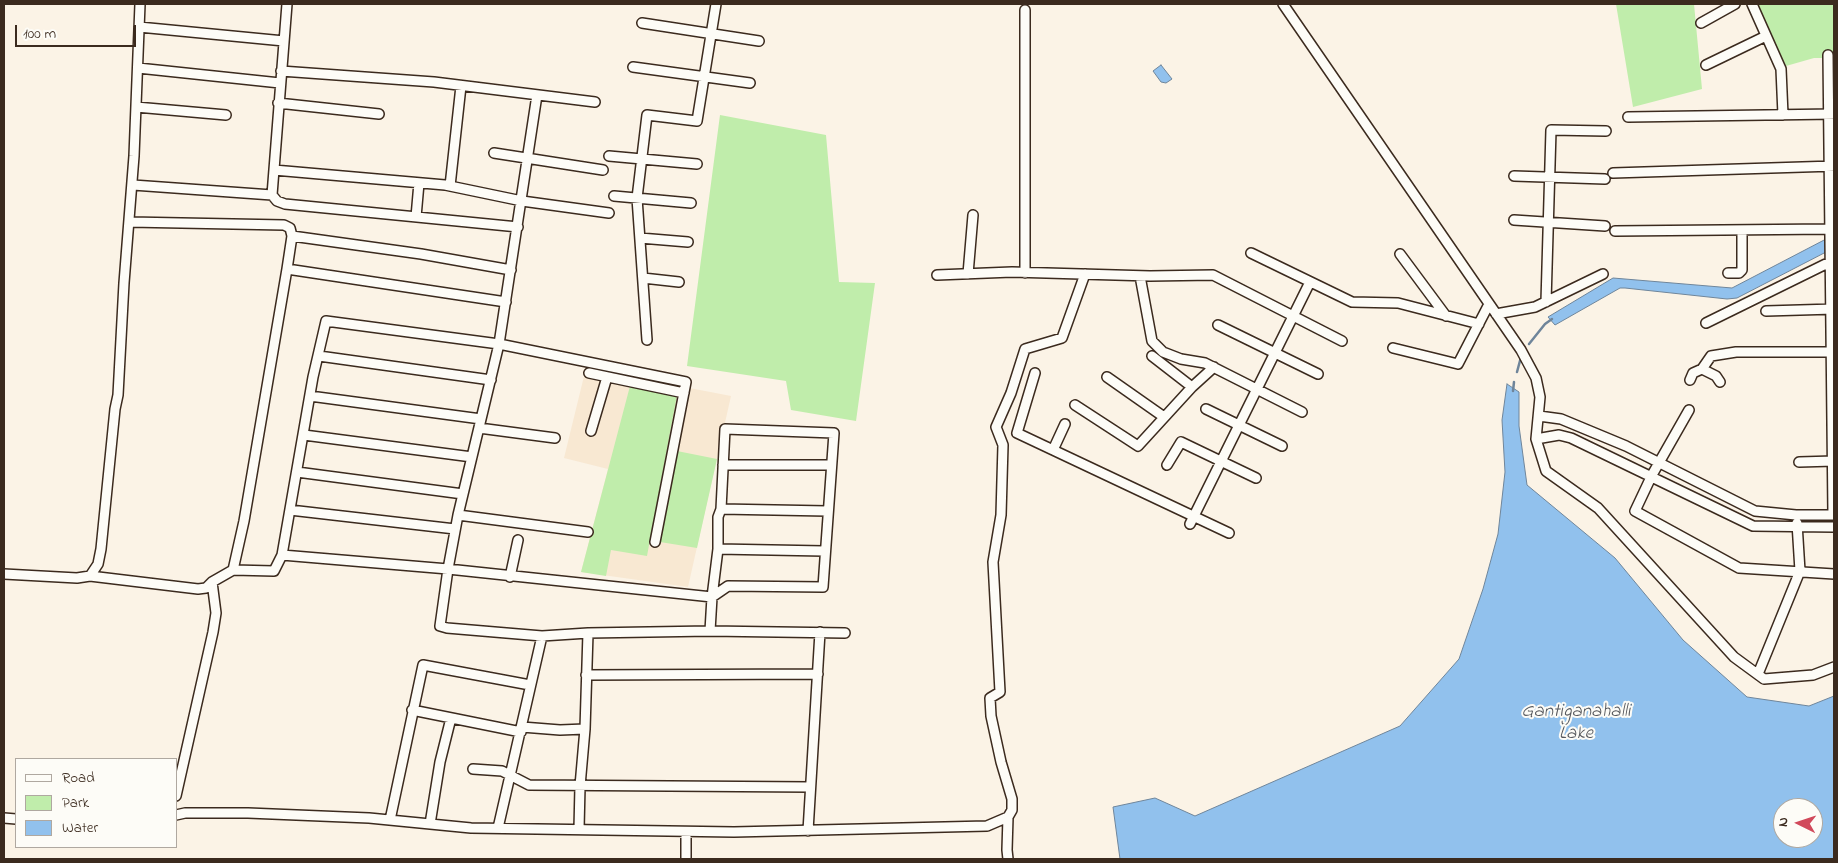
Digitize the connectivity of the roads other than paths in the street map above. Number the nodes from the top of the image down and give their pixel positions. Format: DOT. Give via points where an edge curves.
graph roads {
  1 [pos="140,4"];
  2 [pos="287,4"];
  3 [pos="716,4"];
  4 [pos="1283,4"];
  5 [pos="1735,4"];
  6 [pos="1752,4"];
  7 [pos="1025,10"];
  8 [pos="642,23"];
  9 [pos="1700,23"];
  10 [pos="139,27"];
  11 [pos="711,34"];
  12 [pos="1766,36"];
  13 [pos="759,41"];
  14 [pos="284,42"];
  15 [pos="1828,55"];
  16 [pos="1706,65"];
  17 [pos="1831,66"];
  18 [pos="633,67"];
  19 [pos="138,68"];
  20 [pos="280,71"];
  21 [pos="704,77"];
  22 [pos="280,83"];
  23 [pos="750,83"];
  24 [pos="461,86"];
  25 [pos="537,95"];
  26 [pos="595,102"];
  27 [pos="278,103"];
  28 [pos="136,107"];
  29 [pos="379,114"];
  30 [pos="1831,114"];
  31 [pos="226,115"];
  32 [pos="1783,115"];
  33 [pos="1628,117"];
  34 [pos="1606,131"];
  35 [pos="494,153"];
  36 [pos="609,156"];
  37 [pos="528,158"];
  38 [pos="642,159"];
  39 [pos="697,164"];
  40 [pos="1832,166"];
  41 [pos="274,170"];
  42 [pos="603,170"];
  43 [pos="1613,173"];
  44 [pos="1514,176"];
  45 [pos="1550,177"];
  46 [pos="1606,179"];
  47 [pos="420,183"];
  48 [pos="133,185"];
  49 [pos="450,186"];
  50 [pos="272,195"];
  51 [pos="614,196"];
  52 [pos="637,198"];
  53 [pos="522,201"];
  54 [pos="691,203"];
  55 [pos="609,213"];
  56 [pos="973,214"];
  57 [pos="416,217"];
  58 [pos="1514,220"];
  59 [pos="130,222"];
  60 [pos="1549,222"];
  61 [pos="1605,226"];
  62 [pos="518,227"];
  63 [pos="1830,229"];
  64 [pos="1742,230"];
  65 [pos="1615,231"];
  66 [pos="292,236"];
  67 [pos="640,238"];
  68 [pos="688,242"];
  69 [pos="1251,253"];
  70 [pos="1400,254"];
  71 [pos="1832,259"];
  72 [pos="287,269"];
  73 [pos="511,270"];
  74 [pos="1025,272"];
  75 [pos="1728,273"];
  76 [pos="968,274"];
  77 [pos="1085,274"];
  78 [pos="1603,274"];
  79 [pos="937,275"];
  80 [pos="1140,276"];
  81 [pos="642,278"];
  82 [pos="679,282"];
  83 [pos="1310,282"];
  84 [pos="506,302"];
  85 [pos="1546,302"];
  86 [pos="1490,304"];
  87 [pos="1832,309"];
  88 [pos="1766,311"];
  89 [pos="1496,314"];
  90 [pos="1293,316"];
  91 [pos="1446,316"];
  92 [pos="1706,323"];
  93 [pos="1479,324"];
  94 [pos="1218,325"];
  95 [pos="647,340"];
  96 [pos="1342,341"];
  97 [pos="499,344"];
  98 [pos="1393,348"];
  99 [pos="1831,352"];
  100 [pos="1275,353"];
  101 [pos="319,356"];
  102 [pos="1152,356"];
  103 [pos="1214,367"];
  104 [pos="1702,369"];
  105 [pos="1833,370"];
  106 [pos="589,373"];
  107 [pos="1035,373"];
  108 [pos="1318,374"];
  109 [pos="607,377"];
  110 [pos="1107,378"];
  111 [pos="490,380"];
  112 [pos="1690,380"];
  113 [pos="1720,382"];
  114 [pos="1192,387"];
  115 [pos="1258,388"];
  116 [pos="684,393"];
  117 [pos="310,396"];
  118 [pos="1075,405"];
  119 [pos="1206,409"];
  120 [pos="1689,410"];
  121 [pos="1302,412"];
  122 [pos="1539,416"];
  123 [pos="1164,417"];
  124 [pos="1833,418"];
  125 [pos="480,424"];
  126 [pos="1065,424"];
  127 [pos="1239,425"];
  128 [pos="591,431"];
  129 [pos="304,434"];
  130 [pos="555,438"];
  131 [pos="1536,439"];
  132 [pos="1282,446"];
  133 [pos="1053,450"];
  134 [pos="472,456"];
  135 [pos="1221,461"];
  136 [pos="1833,461"];
  137 [pos="1798,462"];
  138 [pos="1660,463"];
  139 [pos="723,465"];
  140 [pos="831,466"];
  141 [pos="1167,466"];
  142 [pos="297,472"];
  143 [pos="1652,475"];
  144 [pos="1256,478"];
  145 [pos="463,494"];
  146 [pos="721,509"];
  147 [pos="290,510"];
  148 [pos="827,511"];
  149 [pos="458,515"];
  150 [pos="1796,515"];
  151 [pos="1834,515"];
  152 [pos="1192,520"];
  153 [pos="1797,527"];
  154 [pos="1834,527"];
  155 [pos="455,529"];
  156 [pos="588,532"];
  157 [pos="1229,533"];
  158 [pos="518,540"];
  159 [pos="655,542"];
  160 [pos="718,549"];
  161 [pos="824,551"];
  162 [pos="282,555"];
  163 [pos="448,569"];
  164 [pos="233,570"];
  165 [pos="1800,571"];
  166 [pos="4,574"];
  167 [pos="1834,574"];
  168 [pos="90,576"];
  169 [pos="510,577"];
  170 [pos="212,582"];
  171 [pos="712,597"];
  172 [pos="710,631"];
  173 [pos="820,632"];
  174 [pos="588,633"];
  175 [pos="845,633"];
  176 [pos="542,636"];
  177 [pos="1834,667"];
  178 [pos="818,674"];
  179 [pos="1758,674"];
  180 [pos="586,675"];
  181 [pos="530,685"];
  182 [pos="412,710"];
  183 [pos="451,718"];
  184 [pos="522,729"];
  185 [pos="585,729"];
  186 [pos="473,769"];
  187 [pos="509,775"];
  188 [pos="580,786"];
  189 [pos="178,787"];
  190 [pos="810,787"];
  191 [pos="178,815"];
  192 [pos="1008,817"];
  193 [pos="390,820"];
  194 [pos="430,824"];
  195 [pos="498,828"];
  196 [pos="579,829"];
  197 [pos="808,831"];
  198 [pos="686,832"];
  199 [pos="686,859"];
  200 [pos="1008,859"];
  1 -- 10 [label="street"];
  2 -- 14 [label="street"];
  3 -- 11 [label="street"];
  4 -- 86 [label="street"];
  5 -- 9 [label="street"];
  6 -- 12 [label="street"];
  7 -- 74 [label="street"];
  8 -- 11 [label="street"];
  10 -- 14 [label="street"];
  10 -- 19 [label="street"];
  11 -- 13 [label="street"];
  11 -- 21 [label="street"];
  12 -- 16 [label="street"];
  12 -- 32 [label="street" via="1781,69"];
  14 -- 20 [label="street"];
  15 -- 17 [label="street"];
  17 -- 30 [label="street"];
  18 -- 21 [label="street"];
  19 -- 22 [label="street"];
  19 -- 28 [label="street"];
  20 -- 22 [label="street"];
  20 -- 24 [label="street"];
  21 -- 23 [label="street"];
  21 -- 38 [label="street" via="697,120 647,115"];
  22 -- 27 [label="street"];
  24 -- 25 [label="street"];
  24 -- 49 [label="street"];
  25 -- 26 [label="street"];
  25 -- 37 [label="street"];
  27 -- 29 [label="street"];
  27 -- 41 [label="street"];
  28 -- 31 [label="street"];
  28 -- 48 [label="street"];
  30 -- 32 [label="street"];
  30 -- 40 [label="street"];
  32 -- 33 [label="street"];
  34 -- 45 [label="street" via="1552,130"];
  35 -- 37 [label="street"];
  36 -- 38 [label="street"];
  37 -- 42 [label="street"];
  37 -- 53 [label="street"];
  38 -- 39 [label="street"];
  38 -- 52 [label="street"];
  40 -- 43 [label="street"];
  40 -- 63 [label="street"];
  41 -- 47 [label="street"];
  41 -- 50 [label="street"];
  44 -- 45 [label="street"];
  45 -- 46 [label="street"];
  45 -- 60 [label="street"];
  47 -- 49 [label="street"];
  47 -- 57 [label="street"];
  48 -- 50 [label="street"];
  48 -- 59 [label="street"];
  49 -- 53 [label="street"];
  50 -- 57 [label="street" via="285,204"];
  51 -- 52 [label="street"];
  52 -- 54 [label="street"];
  52 -- 67 [label="street"];
  53 -- 55 [label="street"];
  53 -- 62 [label="street"];
  56 -- 76 [label="street"];
  57 -- 62 [label="street"];
  58 -- 60 [label="street"];
  59 -- 66 [label="street" via="284,225 290,228"];
  59 -- 168 [label="street" via="118,395 101,549 98,564"];
  60 -- 61 [label="street"];
  60 -- 85 [label="street"];
  62 -- 73 [label="street"];
  63 -- 64 [label="street"];
  63 -- 71 [label="street"];
  64 -- 65 [label="street"];
  64 -- 75 [label="street" via="1742,270"];
  66 -- 72 [label="street"];
  66 -- 73 [label="street"];
  67 -- 68 [label="street"];
  67 -- 81 [label="street"];
  69 -- 83 [label="street"];
  70 -- 91 [label="street"];
  71 -- 87 [label="street"];
  71 -- 92 [label="street"];
  72 -- 84 [label="street"];
  72 -- 164 [label="street"];
  73 -- 84 [label="street"];
  74 -- 76 [label="street"];
  74 -- 77 [label="street"];
  76 -- 79 [label="street"];
  77 -- 80 [label="street"];
  77 -- 192 [label="street" via="1062,338 1025,349 996,427 1003,445 1001,515 994,562 1000,692 990,698 1001,762 1012,799"];
  78 -- 85 [label="street"];
  80 -- 90 [label="street" via="1213,275"];
  80 -- 103 [label="street" via="1152,340 1164,352"];
  81 -- 82 [label="street"];
  81 -- 95 [label="street"];
  83 -- 90 [label="street"];
  83 -- 91 [label="street" via="1352,302 1398,303"];
  84 -- 97 [label="street"];
  85 -- 89 [label="street"];
  86 -- 89 [label="street"];
  86 -- 93 [label="street"];
  87 -- 88 [label="street"];
  87 -- 99 [label="street"];
  89 -- 122 [label="street" via="1536,378"];
  90 -- 96 [label="street"];
  90 -- 100 [label="street"];
  91 -- 93 [label="street"];
  93 -- 98 [label="street" via="1458,364"];
  94 -- 100 [label="street"];
  97 -- 101 [label="street" via="326,321"];
  97 -- 111 [label="street"];
  97 -- 116 [label="street" via="686,382"];
  99 -- 104 [label="street" via="1736,352 1711,356"];
  99 -- 105 [label="street"];
  100 -- 108 [label="street"];
  100 -- 115 [label="street"];
  101 -- 111 [label="street"];
  101 -- 117 [label="street"];
  102 -- 114 [label="street"];
  103 -- 114 [label="street"];
  103 -- 115 [label="street"];
  104 -- 112 [label="street" via="1693,373"];
  104 -- 113 [label="street" via="1716,376"];
  105 -- 124 [label="street"];
  106 -- 109 [label="street"];
  107 -- 133 [label="street" via="1017,433"];
  109 -- 116 [label="street"];
  109 -- 128 [label="street"];
  110 -- 123 [label="street"];
  111 -- 125 [label="street"];
  114 -- 123 [label="street"];
  115 -- 121 [label="street"];
  115 -- 127 [label="street"];
  116 -- 159 [label="street"];
  117 -- 125 [label="street"];
  117 -- 129 [label="street"];
  118 -- 123 [label="street" via="1138,446"];
  119 -- 127 [label="street"];
  120 -- 138 [label="street"];
  122 -- 131 [label="street"];
  122 -- 138 [label="street" via="1561,418"];
  124 -- 136 [label="street"];
  125 -- 130 [label="street"];
  125 -- 134 [label="street"];
  126 -- 133 [label="street"];
  127 -- 132 [label="street"];
  127 -- 135 [label="street"];
  129 -- 134 [label="street"];
  129 -- 142 [label="street"];
  131 -- 143 [label="street" via="1559,435 1572,438"];
  131 -- 179 [label="street" via="1546,470 1598,508 1734,657"];
  133 -- 152 [label="street"];
  134 -- 145 [label="street"];
  135 -- 141 [label="street" via="1180,442"];
  135 -- 144 [label="street"];
  135 -- 152 [label="street"];
  136 -- 137 [label="street"];
  136 -- 151 [label="street"];
  138 -- 143 [label="street"];
  138 -- 150 [label="street" via="1755,511"];
  139 -- 140 [label="street"];
  139 -- 140 [label="street" via="725,428 834,433"];
  139 -- 146 [label="street"];
  140 -- 148 [label="street"];
  142 -- 145 [label="street"];
  142 -- 147 [label="street"];
  143 -- 153 [label="street" via="1753,526"];
  143 -- 165 [label="street" via="1635,511 1739,568"];
  145 -- 149 [label="street"];
  146 -- 148 [label="street"];
  146 -- 160 [label="street"];
  147 -- 155 [label="street"];
  147 -- 162 [label="street"];
  148 -- 161 [label="street"];
  149 -- 155 [label="street"];
  149 -- 156 [label="street"];
  150 -- 151 [label="street"];
  150 -- 153 [label="street"];
  152 -- 157 [label="street"];
  153 -- 154 [label="street"];
  153 -- 165 [label="street"];
  155 -- 163 [label="street"];
  158 -- 169 [label="street"];
  160 -- 161 [label="street"];
  160 -- 171 [label="street"];
  161 -- 171 [label="street" via="823,587 728,586"];
  162 -- 163 [label="street"];
  162 -- 164 [label="street" via="274,571"];
  163 -- 169 [label="street"];
  163 -- 176 [label="street" via="440,626"];
  164 -- 170 [label="street"];
  165 -- 167 [label="street"];
  165 -- 179 [label="street"];
  166 -- 168 [label="street"];
  168 -- 170 [label="street" via="198,589 206,588"];
  169 -- 171 [label="street"];
  170 -- 189 [label="street" via="216,613 213,632"];
  171 -- 172 [label="street"];
  172 -- 173 [label="street"];
  172 -- 174 [label="street"];
  173 -- 175 [label="street"];
  173 -- 178 [label="street"];
  174 -- 176 [label="street"];
  174 -- 180 [label="street"];
  176 -- 181 [label="street"];
  177 -- 179 [label="street" via="1813,675 1764,679"];
  178 -- 180 [label="street"];
  178 -- 190 [label="street"];
  180 -- 185 [label="street"];
  181 -- 182 [label="street" via="423,665"];
  181 -- 184 [label="street"];
  182 -- 183 [label="street"];
  182 -- 193 [label="street"];
  183 -- 184 [label="street"];
  183 -- 194 [label="street"];
  184 -- 185 [label="street"];
  184 -- 187 [label="street"];
  185 -- 188 [label="street"];
  186 -- 187 [label="street" via="502,771"];
  187 -- 188 [label="street" via="529,785"];
  187 -- 195 [label="street"];
  188 -- 190 [label="street"];
  188 -- 196 [label="street"];
  190 -- 197 [label="street"];
  191 -- 193 [label="street" via="248,813"];
  192 -- 197 [label="street" via="988,826"];
  192 -- 200 [label="street"];
  193 -- 194 [label="street"];
  194 -- 195 [label="street"];
  195 -- 196 [label="street"];
  196 -- 198 [label="street"];
  197 -- 198 [label="street"];
  198 -- 199 [label="street"];
}
